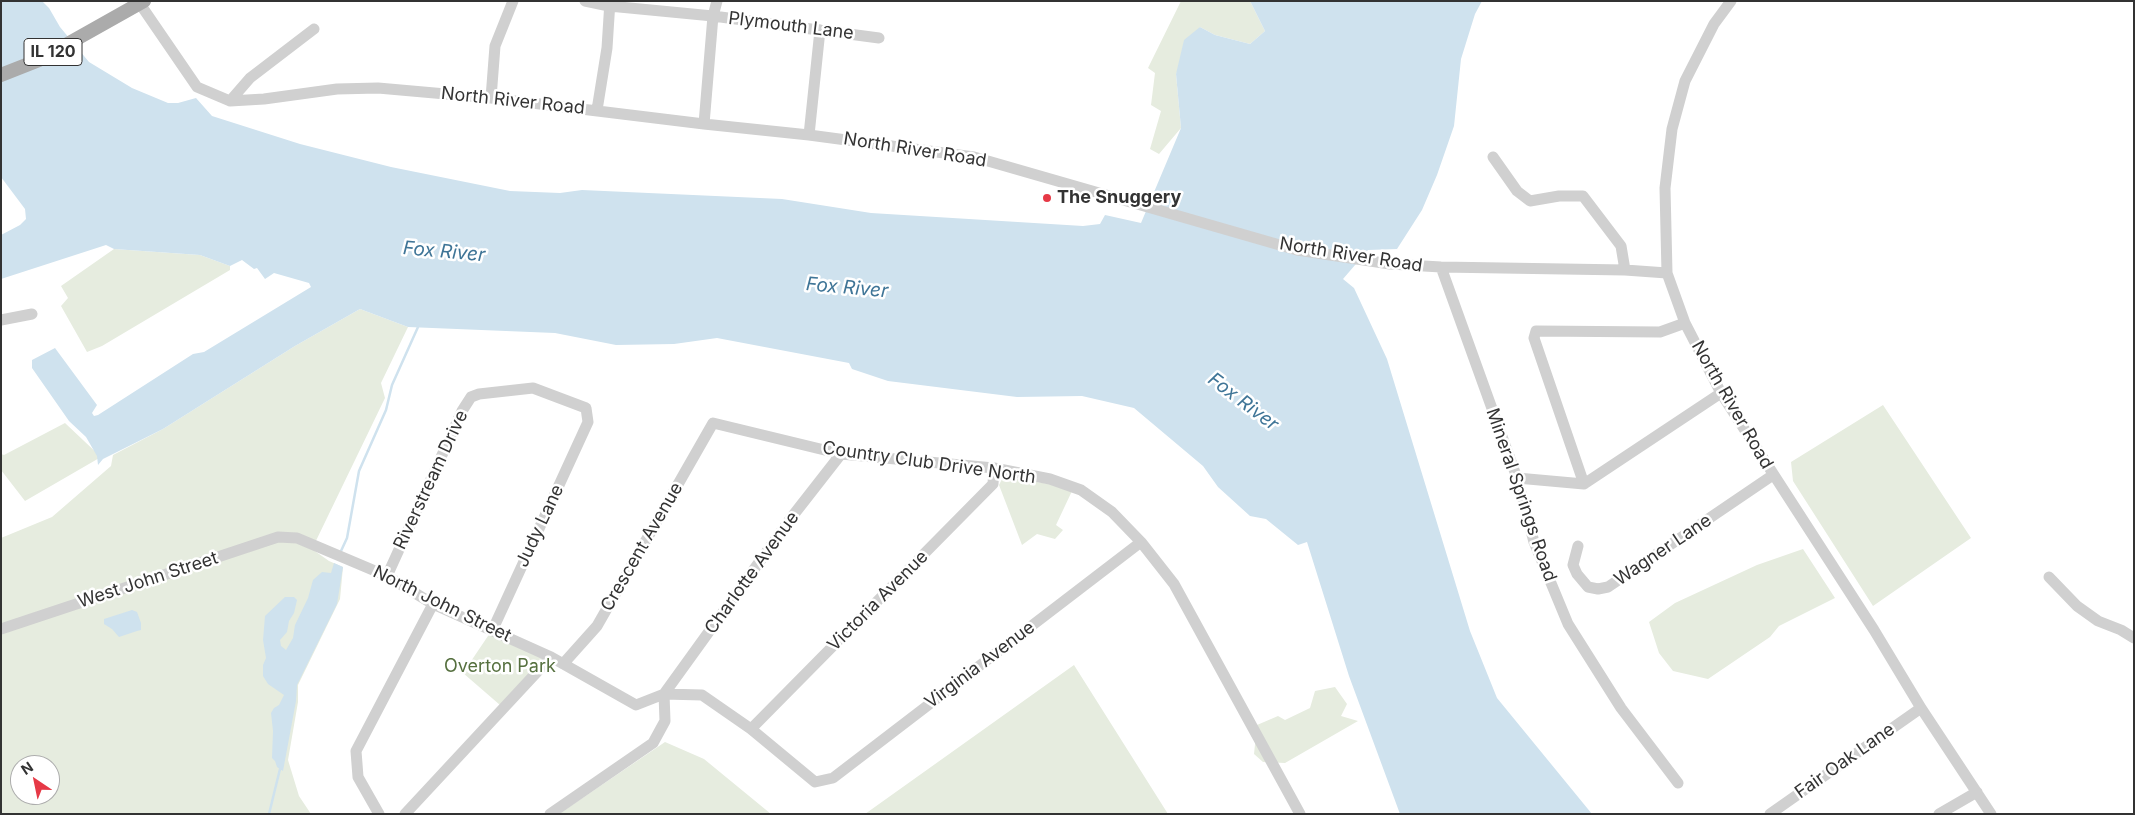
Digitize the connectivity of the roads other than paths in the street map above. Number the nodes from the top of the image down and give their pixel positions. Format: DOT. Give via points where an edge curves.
graph roads {
  1 [pos="512,1"];
  2 [pos="585,1"];
  3 [pos="717,1"];
  4 [pos="1731,1"];
  5 [pos="141,2"];
  6 [pos="609,4"];
  7 [pos="713,16"];
  8 [pos="314,29"];
  9 [pos="820,30"];
  10 [pos="879,38"];
  11 [pos="1,75"];
  12 [pos="491,98"];
  13 [pos="230,101"];
  14 [pos="597,110"];
  15 [pos="704,124"];
  16 [pos="809,135"];
  17 [pos="1493,157"];
  18 [pos="1441,268"];
  19 [pos="1625,270"];
  20 [pos="1667,273"];
  21 [pos="32,314"];
  22 [pos="1,320"];
  23 [pos="1685,323"];
  24 [pos="1721,394"];
  25 [pos="588,422"];
  26 [pos="714,423"];
  27 [pos="841,454"];
  28 [pos="994,468"];
  29 [pos="1773,475"];
  30 [pos="1517,478"];
  31 [pos="1584,484"];
  32 [pos="297,538"];
  33 [pos="1142,542"];
  34 [pos="1578,546"];
  35 [pos="387,576"];
  36 [pos="2049,577"];
  37 [pos="433,604"];
  38 [pos="1,629"];
  39 [pos="492,629"];
  40 [pos="2134,638"];
  41 [pos="551,657"];
  42 [pos="562,664"];
  43 [pos="664,694"];
  44 [pos="1921,708"];
  45 [pos="751,729"];
  46 [pos="815,782"];
  47 [pos="1678,783"];
  48 [pos="1977,792"];
  49 [pos="379,814"];
  50 [pos="405,814"];
  51 [pos="550,814"];
  52 [pos="1300,814"];
  53 [pos="1770,814"];
  54 [pos="1939,814"];
  55 [pos="1991,814"];
  1 -- 12 [label="street" via="495,46"];
  2 -- 6 [label="street, Plymouth Lane"];
  3 -- 7 [label="street"];
  4 -- 20 [label="street" via="1714,24 1686,81 1672,128 1664,188"];
  5 -- 11 [label="main road, IL 120" via="39,60"];
  5 -- 13 [label="street, North River Road" via="198,87"];
  6 -- 7 [label="street, Plymouth Lane"];
  6 -- 14 [label="street" via="607,48"];
  7 -- 9 [label="street, Plymouth Lane"];
  7 -- 15 [label="street"];
  8 -- 13 [label="street" via="250,78"];
  9 -- 10 [label="street, Plymouth Lane"];
  9 -- 16 [label="street"];
  12 -- 13 [label="street, North River Road" via="378,88 336,89"];
  12 -- 14 [label="street, North River Road"];
  14 -- 15 [label="street, North River Road"];
  15 -- 16 [label="street, North River Road"];
  16 -- 18 [label="street, North River Road" via="974,157 1297,250"];
  17 -- 19 [label="street" via="1517,191 1530,201 1583,196 1622,246"];
  18 -- 19 [label="street, North River Road"];
  18 -- 30 [label="street, Mineral Springs Road"];
  19 -- 20 [label="street, North River Road"];
  20 -- 23 [label="street, North River Road"];
  21 -- 22 [label="street"];
  23 -- 24 [label="street, North River Road"];
  23 -- 31 [label="street" via="1660,332 1536,331 1534,338"];
  24 -- 29 [label="street, North River Road"];
  24 -- 31 [label="street"];
  25 -- 35 [label="street, Riverstream Drive" via="586,408 533,388 471,397 462,410"];
  25 -- 39 [label="street, Judy Lane"];
  26 -- 27 [label="street, Country Club Drive North"];
  26 -- 42 [label="street, Crescent Avenue" via="597,626"];
  27 -- 28 [label="street, Country Club Drive North"];
  27 -- 43 [label="street, Charlotte Avenue"];
  28 -- 33 [label="street, Country Club Drive North" via="1050,479 1082,490 1112,512"];
  28 -- 45 [label="street, Victoria Avenue" via="993,484"];
  29 -- 34 [label="street, Wagner Lane" via="1608,587 1588,587 1577,574 1572,565"];
  29 -- 44 [label="street, North River Road"];
  30 -- 31 [label="street"];
  30 -- 47 [label="street, Mineral Springs Road" via="1534,542 1568,624 1621,708"];
  32 -- 35 [label="street, North John Street"];
  32 -- 38 [label="street, West John Street" via="278,537"];
  33 -- 46 [label="street, Virginia Avenue" via="833,778"];
  33 -- 52 [label="street, Country Club Drive North" via="1188,607"];
  35 -- 37 [label="street, North John Street"];
  36 -- 40 [label="street" via="2077,606 2098,621"];
  37 -- 39 [label="street, North John Street"];
  37 -- 49 [label="street" via="356,751 358,777"];
  39 -- 41 [label="street, North John Street"];
  41 -- 42 [label="street, North John Street"];
  41 -- 50 [label="street"];
  42 -- 43 [label="street, North John Street" via="636,705"];
  43 -- 45 [label="street, North John Street" via="702,695"];
  43 -- 51 [label="street" via="665,721 653,743"];
  44 -- 48 [label="street, North River Road"];
  44 -- 53 [label="street, Fair Oak Lane"];
  45 -- 46 [label="street, North John Street"];
  48 -- 54 [label="street"];
  48 -- 55 [label="street, North River Road"];
}
